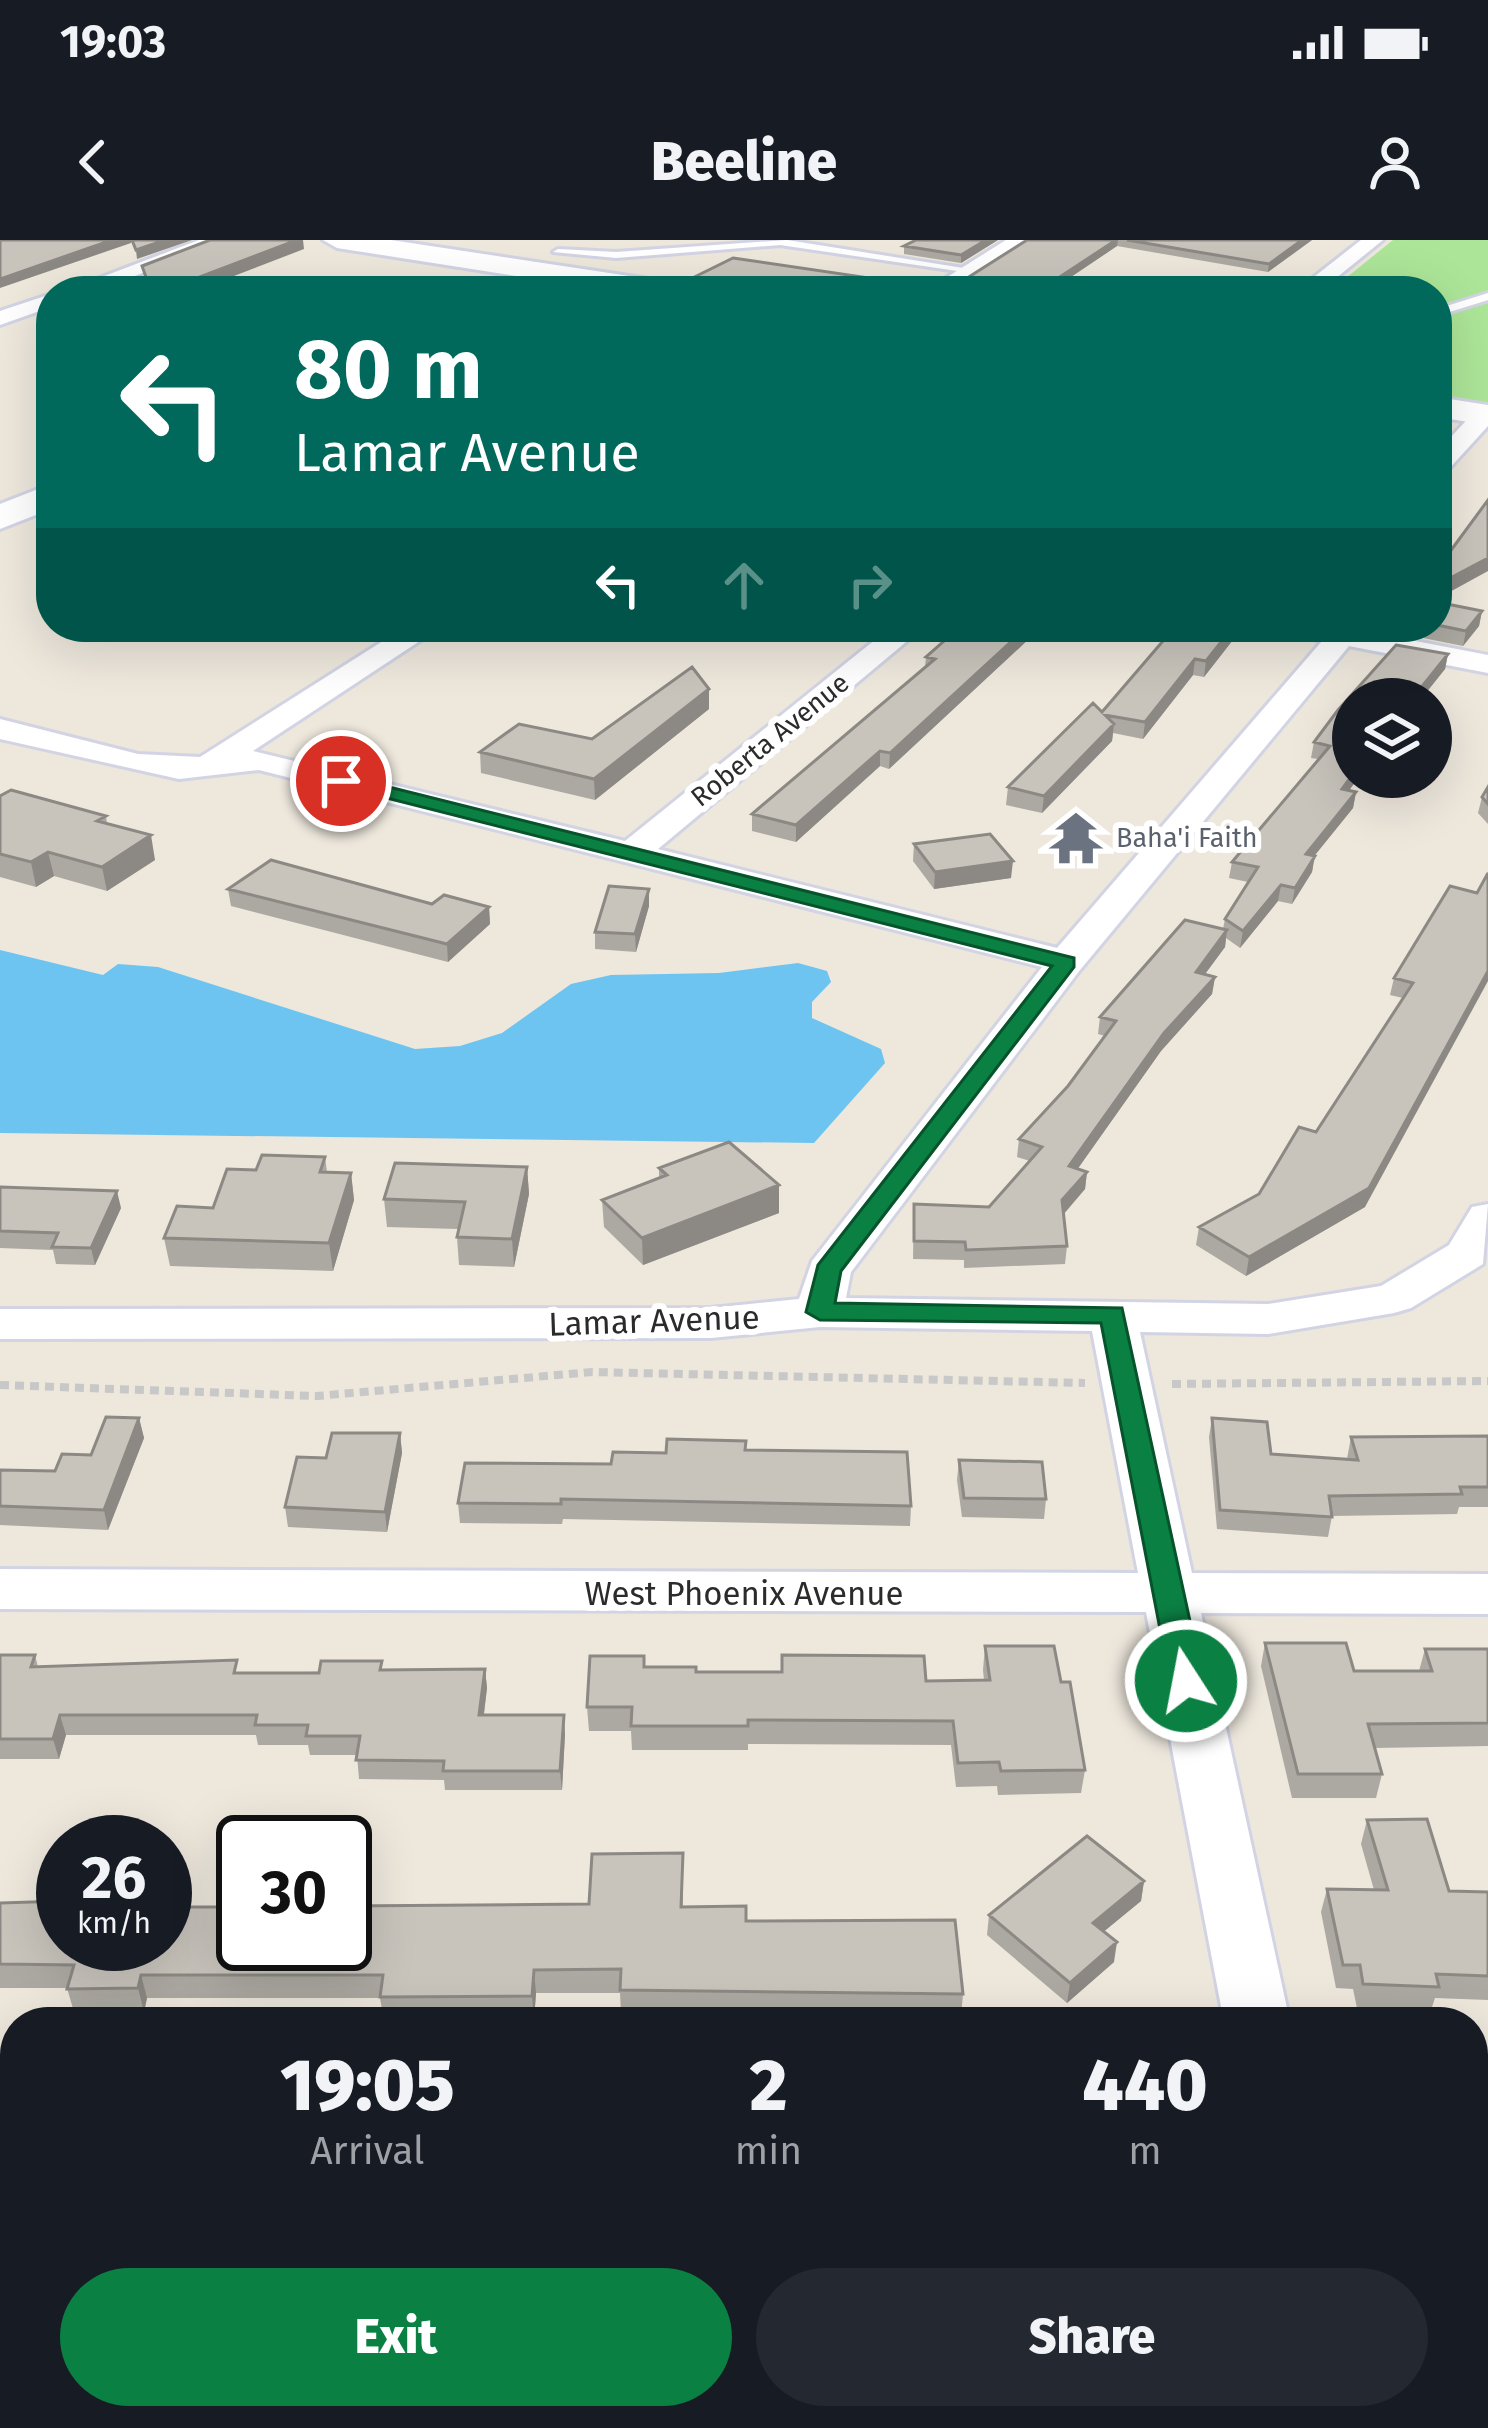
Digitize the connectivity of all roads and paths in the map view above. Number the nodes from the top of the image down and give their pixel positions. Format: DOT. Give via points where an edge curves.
graph roads {
  1 [pos="218,240"];
  2 [pos="337,240"];
  3 [pos="424,240"];
  4 [pos="452,240"];
  5 [pos="827,240"];
  6 [pos="1020,240"];
  7 [pos="1373,240"];
  8 [pos="711,242"];
  9 [pos="548,259"];
  10 [pos="977,266"];
  11 [pos="118,276"];
  12 [pos="612,276"];
  13 [pos="961,276"];
  14 [pos="1326,276"];
  15 [pos="1488,296"];
  16 [pos="36,305"];
  17 [pos="1452,308"];
  18 [pos="0,318"];
  19 [pos="1452,409"];
  20 [pos="1487,415"];
  21 [pos="1452,451"];
  22 [pos="36,502"];
  23 [pos="0,518"];
  24 [pos="402,642"];
  25 [pos="891,642"];
  26 [pos="1337,642"];
  27 [pos="1373,642"];
  28 [pos="1488,664"];
  29 [pos="0,729"];
  30 [pos="214,761"];
  31 [pos="632,853"];
  32 [pos="1066,962"];
  33 [pos="1488,1217"];
  34 [pos="820,1312"];
  35 [pos="1112,1314"];
  36 [pos="0,1324"];
  37 [pos="1488,1381"];
  38 [pos="1126,1384"];
  39 [pos="0,1385"];
  40 [pos="0,1589"];
  41 [pos="1488,1594"];
  42 [pos="1169,1595"];
  43 [pos="1254,2007"];
  1 -- 11 [label="street"];
  2 -- 9 [label="main road"];
  3 -- 4 [label="lane"];
  5 -- 10 [label="lane"];
  6 -- 10 [label="street"];
  7 -- 14 [label="street"];
  8 -- 9 [label="lane"];
  8 -- 10 [label="lane" via="780,242"];
  9 -- 12 [label="main road"];
  10 -- 13 [label="street"];
  15 -- 17 [label="lane"];
  16 -- 18 [label="street"];
  19 -- 20 [label="main road"];
  20 -- 21 [label="street"];
  22 -- 23 [label="main road"];
  24 -- 30 [label="street"];
  25 -- 31 [label="street, Roberta Avenue"];
  26 -- 32 [label="street"];
  27 -- 28 [label="street"];
  29 -- 30 [label="street" via="138,764 179,769"];
  30 -- 31 [label="street" via="259,760"];
  31 -- 32 [label="street"];
  32 -- 34 [label="street" via="828,1270"];
  33 -- 35 [label="street, Lamar Avenue" via="1467,1254 1394,1298 1268,1319"];
  34 -- 35 [label="street, Lamar Avenue"];
  34 -- 36 [label="street, Lamar Avenue" via="711,1323"];
  35 -- 38 [label="street"];
  37 -- 38 [label="path"];
  38 -- 39 [label="path" via="592,1372 317,1396"];
  38 -- 42 [label="street"];
  40 -- 42 [label="street, West Phoenix Avenue"];
  41 -- 42 [label="street, West Phoenix Avenue"];
  42 -- 43 [label="street"];
}
